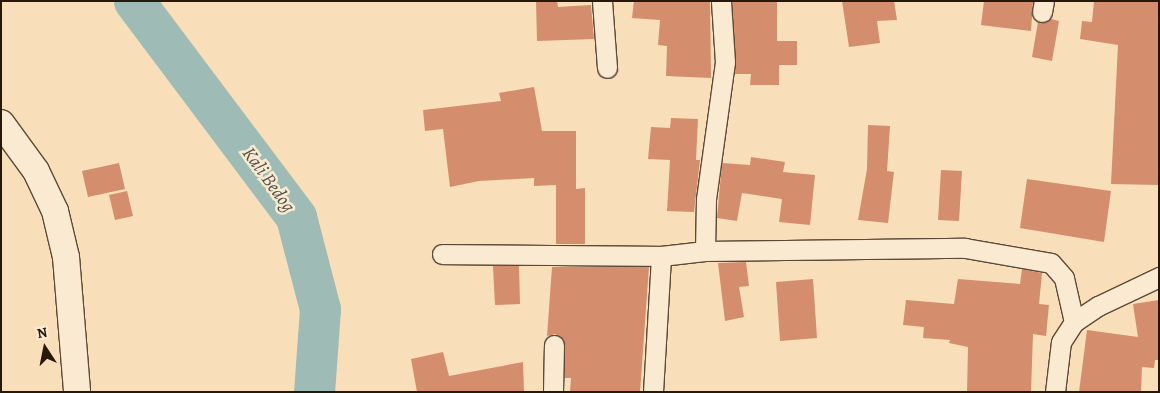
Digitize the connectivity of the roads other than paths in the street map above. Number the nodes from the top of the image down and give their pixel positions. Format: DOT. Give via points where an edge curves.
graph roads {
  1 [pos="602,1"];
  2 [pos="721,1"];
  3 [pos="607,68"];
  4 [pos="1,123"];
  5 [pos="705,251"];
  6 [pos="442,254"];
  7 [pos="661,256"];
  8 [pos="1159,278"];
  9 [pos="1074,322"];
  10 [pos="554,346"];
  11 [pos="77,392"];
  12 [pos="553,392"];
  13 [pos="653,392"];
  14 [pos="1055,392"];
  1 -- 3 [label="street"];
  2 -- 5 [label="street" via="725,62 706,199"];
  4 -- 11 [label="main road" via="36,171 55,211 67,267"];
  5 -- 7 [label="street"];
  5 -- 9 [label="street" via="965,248 1050,263 1064,278"];
  6 -- 7 [label="street"];
  7 -- 13 [label="street"];
  8 -- 9 [label="street" via="1098,306"];
  9 -- 14 [label="street" via="1061,342"];
  10 -- 12 [label="street"];
}
